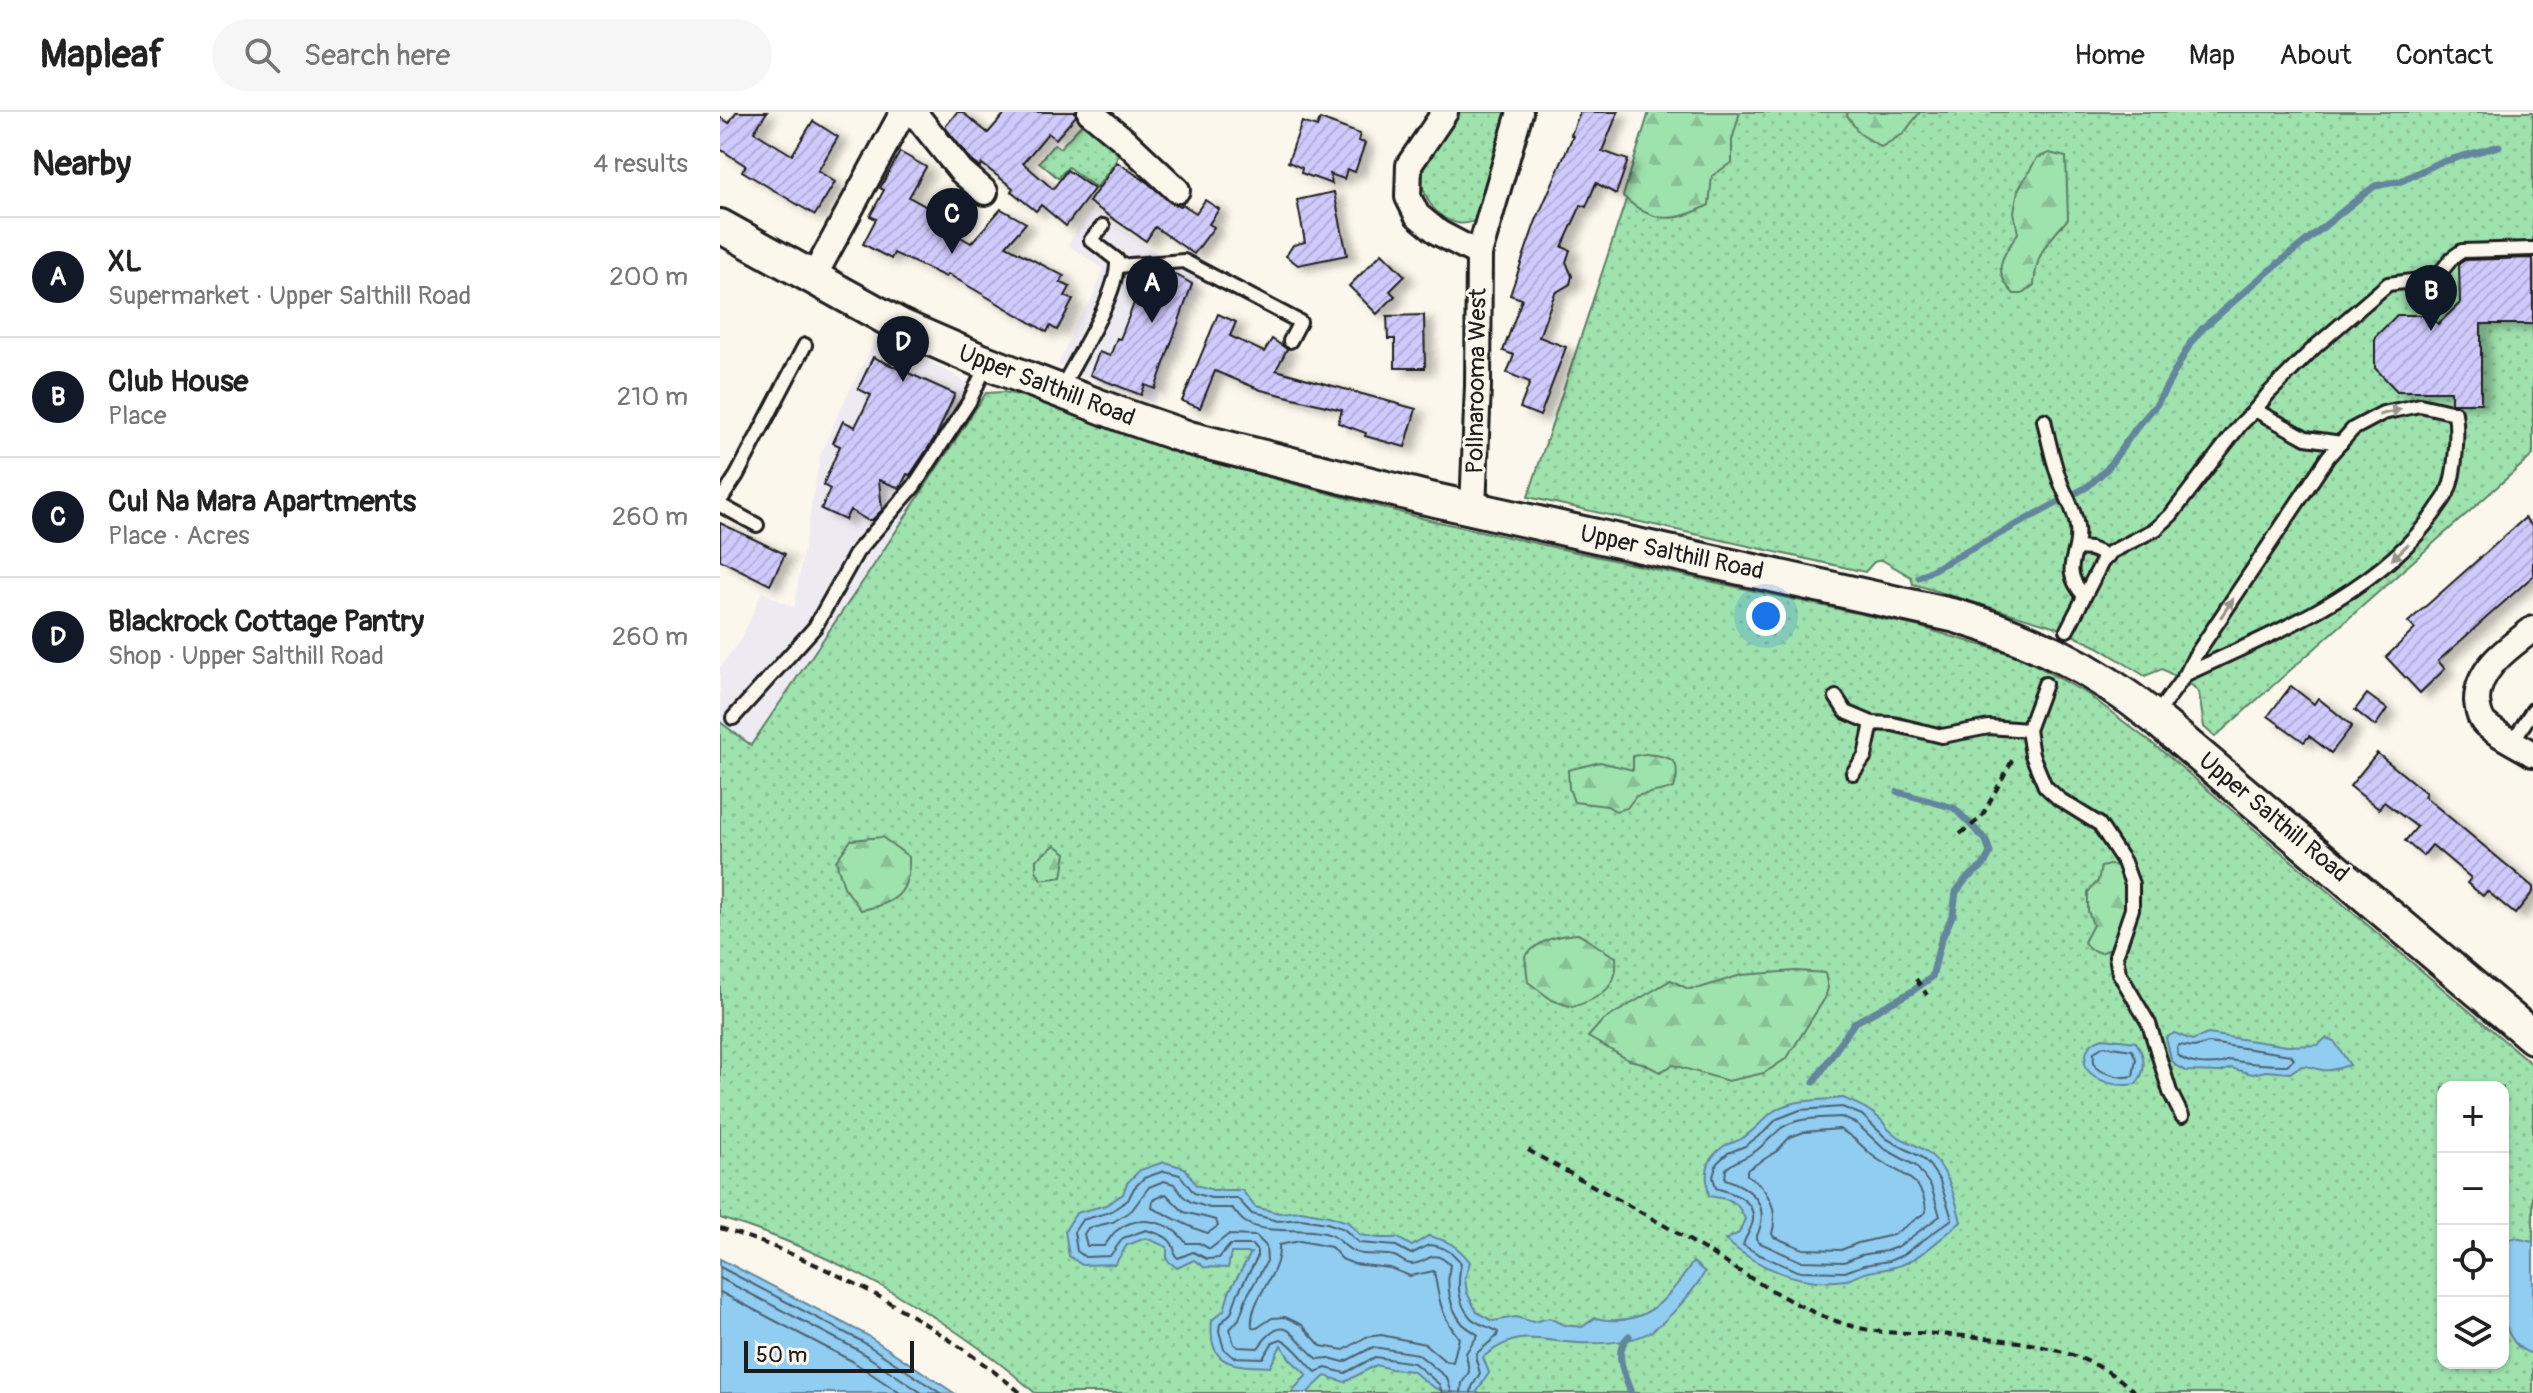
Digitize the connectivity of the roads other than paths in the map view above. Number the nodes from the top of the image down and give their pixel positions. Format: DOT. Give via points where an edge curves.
graph roads {
  1 [pos="903,112"];
  2 [pos="910,112"];
  3 [pos="1090,112"];
  4 [pos="1445,112"];
  5 [pos="1520,112"];
  6 [pos="1177,190"];
  7 [pos="985,192"];
  8 [pos="720,226"];
  9 [pos="1103,226"];
  10 [pos="2533,249"];
  11 [pos="1479,254"];
  12 [pos="1117,266"];
  13 [pos="813,278"];
  14 [pos="1290,341"];
  15 [pos="805,345"];
  16 [pos="987,363"];
  17 [pos="1060,391"];
  18 [pos="2255,410"];
  19 [pos="2044,420"];
  20 [pos="2341,443"];
  21 [pos="720,503"];
  22 [pos="1473,509"];
  23 [pos="757,525"];
  24 [pos="2077,548"];
  25 [pos="2108,556"];
  26 [pos="2084,596"];
  27 [pos="2533,629"];
  28 [pos="2067,630"];
  29 [pos="2186,674"];
  30 [pos="2045,684"];
  31 [pos="1836,697"];
  32 [pos="2533,710"];
  33 [pos="2154,717"];
  34 [pos="733,718"];
  35 [pos="1872,723"];
  36 [pos="2028,730"];
  37 [pos="2523,748"];
  38 [pos="1853,773"];
  39 [pos="2533,1037"];
  40 [pos="2182,1116"];
  1 -- 13 [label="street"];
  2 -- 7 [label="street"];
  3 -- 6 [label="street"];
  4 -- 11 [label="street, Pollnarooma West" via="1413,156 1408,197 1417,215 1439,233"];
  5 -- 11 [label="street, Pollnarooma West"];
  8 -- 13 [label="main road, Upper Salthill Road"];
  9 -- 12 [label="lane" via="1091,240 1117,260"];
  10 -- 18 [label="lane" via="2462,251 2436,278 2388,284 2316,346"];
  11 -- 22 [label="street, Pollnarooma West"];
  12 -- 14 [label="lane" via="1184,261 1300,322"];
  12 -- 17 [label="lane" via="1109,297"];
  13 -- 16 [label="main road, Upper Salthill Road" via="901,326"];
  15 -- 21 [label="lane"];
  16 -- 17 [label="main road, Upper Salthill Road"];
  16 -- 34 [label="lane" via="969,402 914,486 857,552 815,627"];
  17 -- 22 [label="main road, Upper Salthill Road" via="1189,438"];
  18 -- 20 [label="lane" via="2306,438"];
  18 -- 25 [label="lane" via="2171,515"];
  19 -- 24 [label="lane" via="2051,455 2072,503"];
  29 -- 20 [label="lane, one-way"];
  20 -- 29 [label="lane, one-way" via="2353,429 2383,413 2420,405 2455,413 2458,433 2448,491 2420,534 2390,563 2325,605"];
  21 -- 23 [label="lane"];
  22 -- 33 [label="main road, Upper Salthill Road" via="1852,591 2008,631 2083,667"];
  24 -- 25 [label="lane"];
  24 -- 26 [label="lane" via="2070,565 2073,584"];
  25 -- 26 [label="lane"];
  26 -- 28 [label="lane"];
  27 -- 37 [label="street" via="2491,665 2477,695 2483,722"];
  29 -- 33 [label="lane"];
  30 -- 36 [label="lane"];
  31 -- 35 [label="lane" via="1846,712"];
  32 -- 37 [label="lane"];
  33 -- 39 [label="main road, Upper Salthill Road"];
  35 -- 36 [label="lane" via="1942,736 1989,727"];
  35 -- 38 [label="lane" via="1865,756"];
  36 -- 40 [label="lane" via="2045,786 2099,824 2124,862 2132,884 2132,909 2116,956 2119,973 2149,1024"];
}
